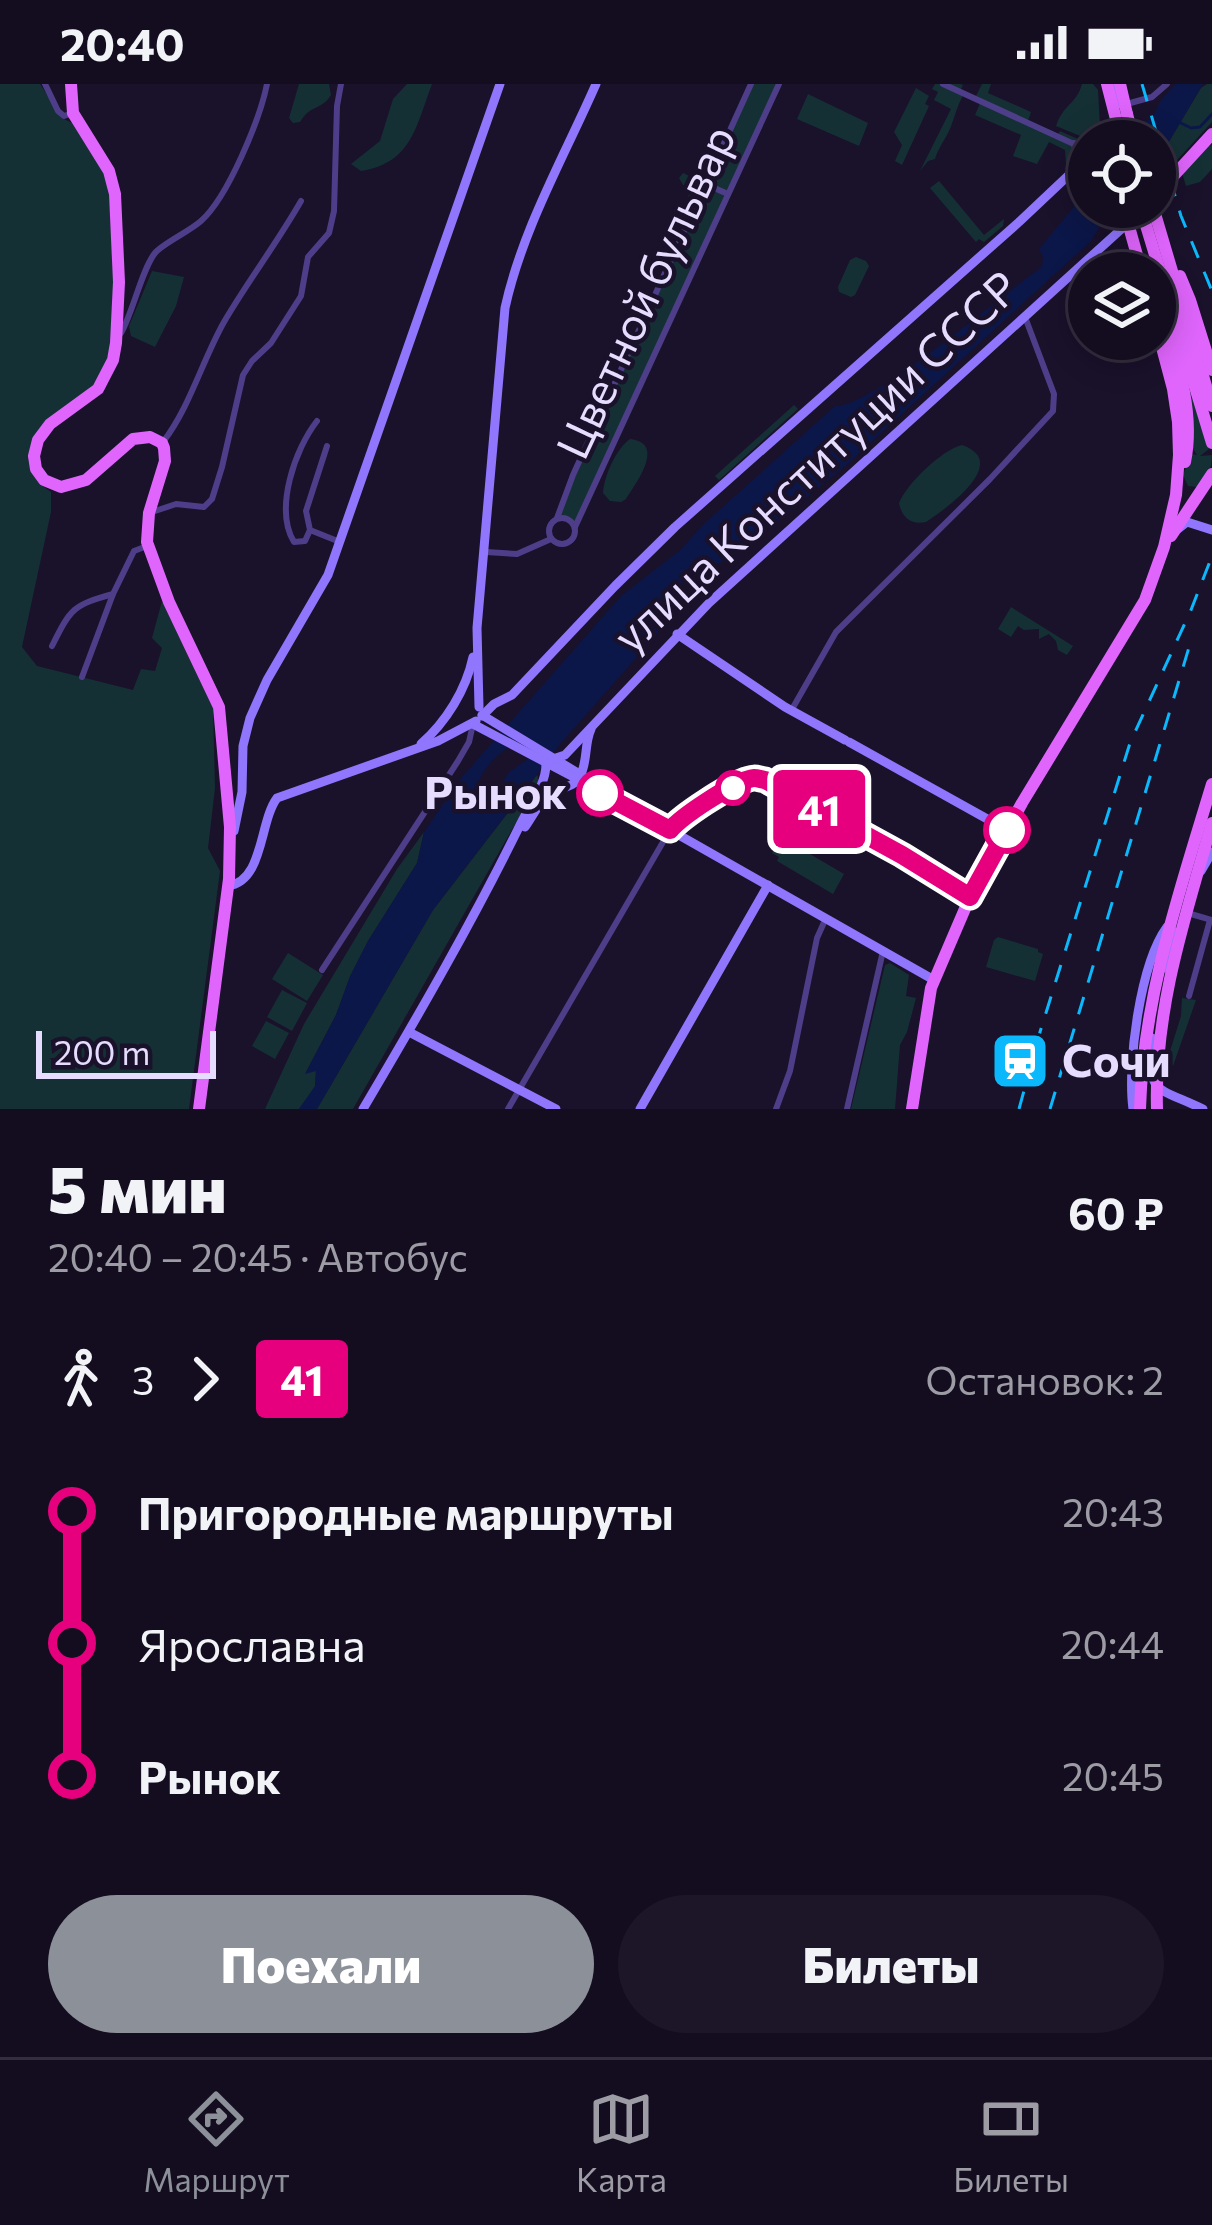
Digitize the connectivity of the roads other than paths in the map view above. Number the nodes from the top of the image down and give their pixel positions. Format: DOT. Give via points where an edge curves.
graph roads {
  1 [pos="45,84"];
  2 [pos="71,84"];
  3 [pos="266,84"];
  4 [pos="340,84"];
  5 [pos="500,84"];
  6 [pos="596,84"];
  7 [pos="751,84"];
  8 [pos="779,84"];
  9 [pos="943,84"];
  10 [pos="1114,84"];
  11 [pos="1167,84"];
  12 [pos="1119,106"];
  13 [pos="73,113"];
  14 [pos="1115,120"];
  15 [pos="1119,120"];
  16 [pos="1127,120"];
  17 [pos="1212,134"];
  18 [pos="1068,140"];
  19 [pos="1176,173"];
  20 [pos="1068,176"];
  21 [pos="705,184"];
  22 [pos="728,194"];
  23 [pos="301,201"];
  24 [pos="1123,228"];
  25 [pos="1153,228"];
  26 [pos="1153,228"];
  27 [pos="1154,228"];
  28 [pos="1156,228"];
  29 [pos="1025,317"];
  30 [pos="116,343"];
  31 [pos="1165,360"];
  32 [pos="1175,360"];
  33 [pos="1212,370"];
  34 [pos="1212,406"];
  35 [pos="317,421"];
  36 [pos="1212,428"];
  37 [pos="1188,440"];
  38 [pos="161,443"];
  39 [pos="1212,445"];
  40 [pos="327,446"];
  41 [pos="1212,474"];
  42 [pos="1178,476"];
  43 [pos="1204,488"];
  44 [pos="1192,502"];
  45 [pos="148,513"];
  46 [pos="557,518"];
  47 [pos="575,527"];
  48 [pos="1212,527"];
  49 [pos="310,530"];
  50 [pos="551,538"];
  51 [pos="340,542"];
  52 [pos="147,546"];
  53 [pos="1164,547"];
  54 [pos="484,552"];
  55 [pos="113,595"];
  56 [pos="477,628"];
  57 [pos="676,634"];
  58 [pos="52,646"];
  59 [pos="82,677"];
  60 [pos="478,680"];
  61 [pos="510,696"];
  62 [pos="454,704"];
  63 [pos="791,711"];
  64 [pos="477,712"];
  65 [pos="592,725"];
  66 [pos="416,748"];
  67 [pos="550,760"];
  68 [pos="579,777"];
  69 [pos="241,779"];
  70 [pos="1212,784"];
  71 [pos="225,788"];
  72 [pos="1212,802"];
  73 [pos="1212,823"];
  74 [pos="670,830"];
  75 [pos="1007,830"];
  76 [pos="231,844"];
  77 [pos="511,845"];
  78 [pos="1212,852"];
  79 [pos="1197,875"];
  80 [pos="769,885"];
  81 [pos="228,886"];
  82 [pos="970,897"];
  83 [pos="1181,910"];
  84 [pos="826,918"];
  85 [pos="1211,920"];
  86 [pos="883,951"];
  87 [pos="1197,962"];
  88 [pos="1212,967"];
  89 [pos="322,970"];
  90 [pos="934,980"];
  91 [pos="1189,996"];
  92 [pos="409,1032"];
  93 [pos="520,1090"];
  94 [pos="199,1109"];
  95 [pos="362,1109"];
  96 [pos="508,1109"];
  97 [pos="556,1109"];
  98 [pos="640,1109"];
  99 [pos="776,1109"];
  100 [pos="847,1109"];
  101 [pos="912,1109"];
  102 [pos="1137,1109"];
  103 [pos="1156,1109"];
  104 [pos="1203,1109"];
  1 -- 13 [label="street" via="61,114"];
  2 -- 13 [label="main road"];
  3 -- 30 [label="street" via="222,193 200,222 155,252"];
  4 -- 45 [label="street" via="331,227 308,257 301,296 243,375 212,499"];
  5 -- 51 [label="main road"];
  6 -- 54 [label="main road" via="511,282"];
  7 -- 21 [label="street, Цветной бульвар"];
  8 -- 22 [label="street, Цветной бульвар"];
  9 -- 18 [label="street"];
  10 -- 12 [label="main road"];
  10 -- 15 [label="main road, bridge"];
  10 -- 16 [label="main road, bridge"];
  11 -- 12 [label="street"];
  12 -- 14 [label="main road"];
  13 -- 30 [label="main road" via="116,194"];
  17 -- 19 [label="main road"];
  20 -- 61 [label="main road" via="685,519"];
  21 -- 22 [label="street"];
  21 -- 46 [label="street, Цветной бульвар"];
  22 -- 47 [label="street, Цветной бульвар"];
  23 -- 38 [label="street"];
  24 -- 29 [label="main road, улица Конституции СССР"];
  25 -- 36 [label="main road"];
  26 -- 39 [label="main road"];
  27 -- 34 [label="main road"];
  28 -- 33 [label="main road"];
  29 -- 57 [label="main road, улица Конституции СССР"];
  29 -- 63 [label="street" via="1053,411 836,632"];
  30 -- 38 [label="main road" via="98,389 42,434 36,469 52,485 71,486 133,440"];
  31 -- 42 [label="main road" via="1177,403"];
  32 -- 37 [label="main road"];
  35 -- 49 [label="street" via="302,442 284,509 293,542 305,541"];
  37 -- 39 [label="main road" via="1194,452"];
  37 -- 42 [label="main road"];
  38 -- 45 [label="main road" via="165,461"];
  40 -- 49 [label="street" via="306,512"];
  41 -- 43 [label="main road"];
  42 -- 43 [label="main road" via="1188,490"];
  42 -- 53 [label="main road"];
  43 -- 44 [label="main road"];
  44 -- 48 [label="main road" via="1192,516"];
  44 -- 53 [label="main road"];
  45 -- 52 [label="main road"];
  46 -- 47 [label="street"];
  46 -- 50 [label="street"];
  47 -- 50 [label="street" via="566,544"];
  48 -- 53 [label="main road" via="1183,524"];
  49 -- 51 [label="street"];
  50 -- 54 [label="street" via="525,552"];
  51 -- 69 [label="main road" via="250,718"];
  52 -- 55 [label="street" via="134,550"];
  52 -- 71 [label="main road" via="219,707"];
  53 -- 75 [label="main road" via="1145,600"];
  54 -- 56 [label="main road"];
  55 -- 58 [label="street" via="78,605"];
  55 -- 59 [label="street"];
  56 -- 60 [label="main road"];
  56 -- 62 [label="main road"];
  57 -- 63 [label="main road"];
  57 -- 65 [label="main road, улица Конституции СССР"];
  60 -- 61 [label="main road" via="490,694"];
  60 -- 64 [label="main road"];
  61 -- 64 [label="main road"];
  62 -- 64 [label="main road" via="463,698"];
  62 -- 64 [label="main road" via="454,719"];
  62 -- 66 [label="main road"];
  63 -- 75 [label="main road"];
  64 -- 66 [label="main road"];
  64 -- 67 [label="main road"];
  64 -- 89 [label="street" via="466,746"];
  65 -- 67 [label="main road, улица Конституции СССР"];
  65 -- 68 [label="main road"];
  66 -- 81 [label="main road" via="274,801 249,874"];
  67 -- 68 [label="main road"];
  67 -- 77 [label="main road"];
  68 -- 74 [label="main road"];
  68 -- 77 [label="main road" via="545,798"];
  69 -- 71 [label="main road"];
  69 -- 76 [label="main road"];
  70 -- 102 [label="main road, bridge" via="1159,969"];
  71 -- 76 [label="main road"];
  72 -- 83 [label="main road"];
  73 -- 79 [label="main road, bridge"];
  74 -- 80 [label="main road"];
  74 -- 82 [label="street" via="760,778"];
  74 -- 93 [label="street"];
  75 -- 82 [label="main road"];
  76 -- 81 [label="main road"];
  77 -- 92 [label="main road"];
  78 -- 79 [label="main road, bridge"];
  79 -- 103 [label="main road, bridge" via="1165,997"];
  80 -- 84 [label="main road"];
  80 -- 98 [label="main road"];
  81 -- 94 [label="main road"];
  82 -- 90 [label="main road"];
  83 -- 85 [label="street"];
  83 -- 102 [label="main road" via="1158,940 1140,1006 1132,1070"];
  83 -- 104 [label="main road" via="1154,1024 1151,1079"];
  84 -- 86 [label="main road"];
  84 -- 99 [label="street"];
  85 -- 87 [label="street"];
  86 -- 90 [label="main road"];
  86 -- 100 [label="street"];
  87 -- 88 [label="street"];
  87 -- 91 [label="street"];
  90 -- 101 [label="main road"];
  92 -- 93 [label="main road"];
  92 -- 95 [label="main road"];
  93 -- 96 [label="street"];
  93 -- 97 [label="main road"];
}
